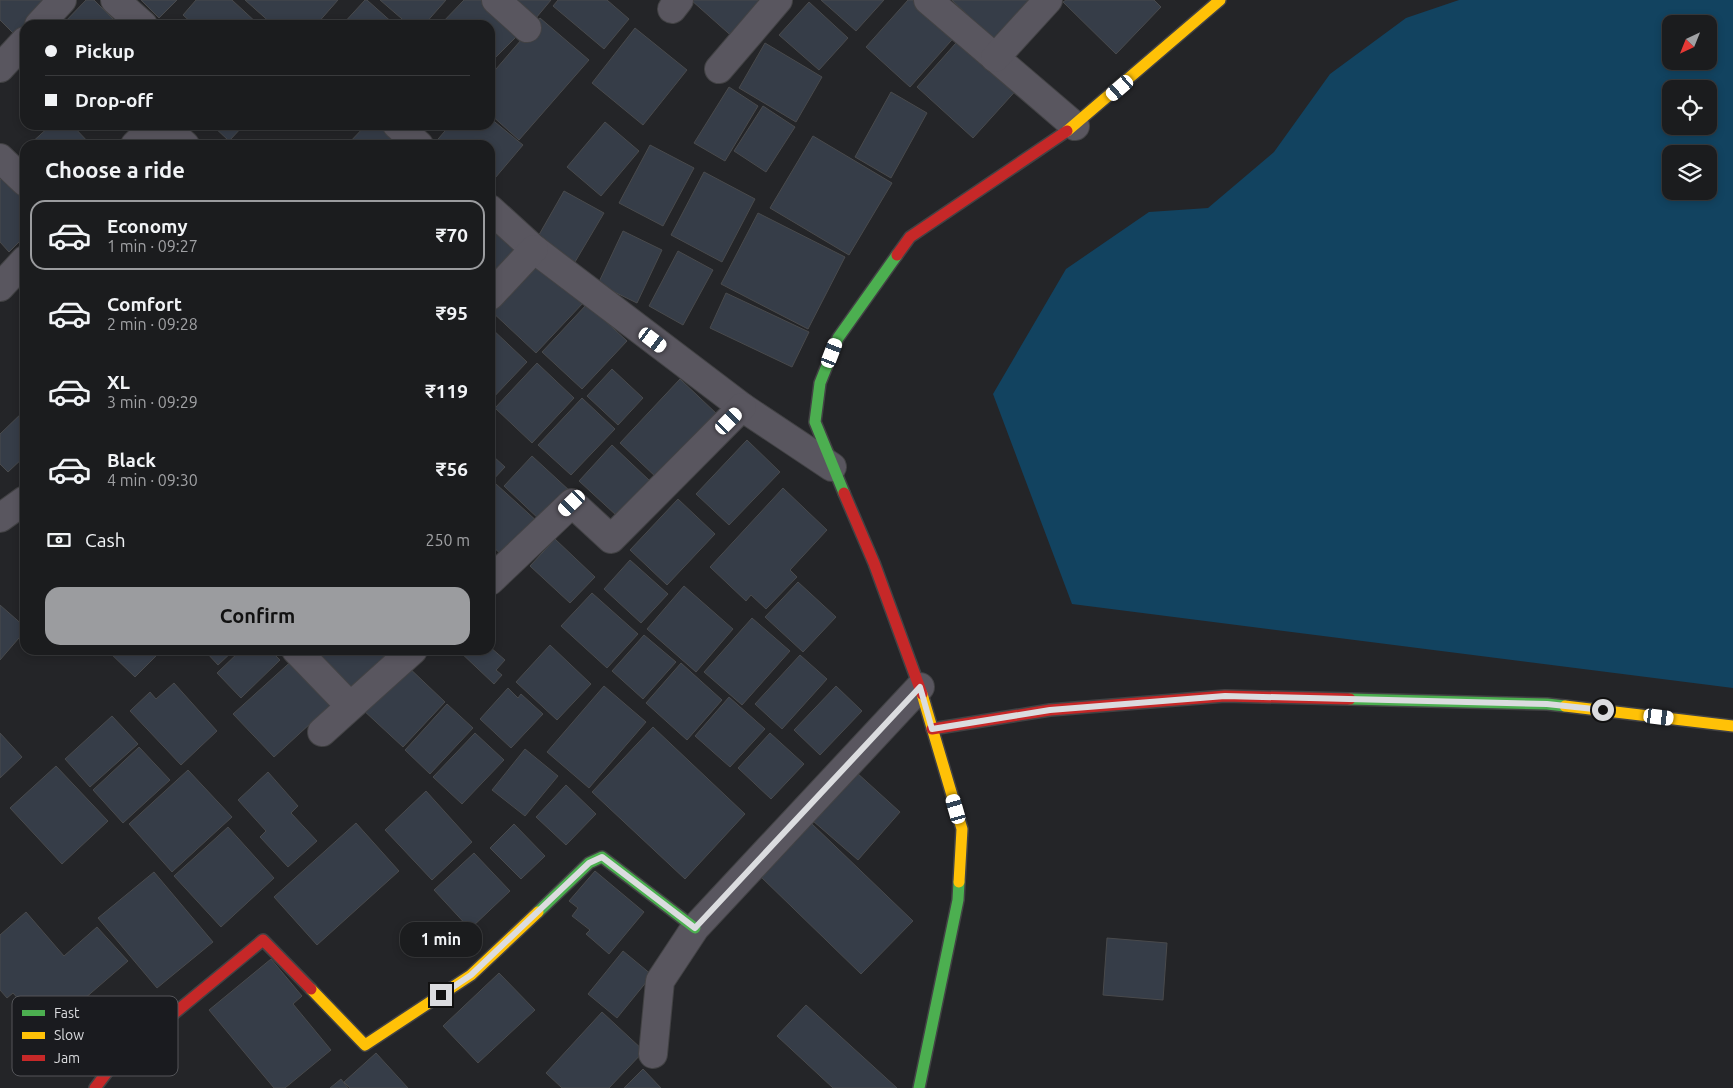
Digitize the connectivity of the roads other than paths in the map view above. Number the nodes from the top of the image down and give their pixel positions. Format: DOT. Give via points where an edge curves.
graph roads {
  1 [pos="62,0"];
  2 [pos="115,0"];
  3 [pos="496,0"];
  4 [pos="778,0"];
  5 [pos="1048,0"];
  6 [pos="1220,0"];
  7 [pos="937,3"];
  8 [pos="44,20"];
  9 [pos="137,20"];
  10 [pos="527,28"];
  11 [pos="20,46"];
  12 [pos="995,58"];
  13 [pos="0,68"];
  14 [pos="719,68"];
  15 [pos="1075,126"];
  16 [pos="150,130"];
  17 [pos="169,130"];
  18 [pos="403,130"];
  19 [pos="140,140"];
  20 [pos="180,140"];
  21 [pos="414,140"];
  22 [pos="0,158"];
  23 [pos="20,177"];
  24 [pos="495,214"];
  25 [pos="534,249"];
  26 [pos="495,291"];
  27 [pos="742,407"];
  28 [pos="832,467"];
  29 [pos="20,504"];
  30 [pos="0,518"];
  31 [pos="495,570"];
  32 [pos="301,655"];
  33 [pos="406,655"];
  34 [pos="920,687"];
  35 [pos="350,706"];
  36 [pos="1733,726"];
  37 [pos="932,729"];
  38 [pos="322,732"];
  39 [pos="695,928"];
  40 [pos="178,1010"];
  41 [pos="653,1054"];
  42 [pos="104,1076"];
  43 [pos="95,1088"];
  44 [pos="919,1088"];
  1 -- 8 [label="street"];
  2 -- 9 [label="street"];
  3 -- 10 [label="street"];
  4 -- 14 [label="street"];
  5 -- 12 [label="street"];
  6 -- 15 [label="street"];
  7 -- 12 [label="street"];
  11 -- 13 [label="street"];
  12 -- 15 [label="street"];
  15 -- 28 [label="street" via="910,237 838,338 820,383 815,422"];
  16 -- 19 [label="street"];
  17 -- 20 [label="street"];
  18 -- 21 [label="street"];
  22 -- 23 [label="street"];
  24 -- 25 [label="street"];
  25 -- 26 [label="street"];
  25 -- 27 [label="street"];
  27 -- 28 [label="street"];
  27 -- 31 [label="street" via="611,539 572,503"];
  28 -- 34 [label="street" via="874,563"];
  29 -- 30 [label="street"];
  32 -- 35 [label="street"];
  33 -- 35 [label="street"];
  34 -- 37 [label="street"];
  34 -- 39 [label="street"];
  35 -- 38 [label="street"];
  36 -- 37 [label="street" via="1547,704 1225,696 1050,710"];
  37 -- 44 [label="street" via="962,828 958,900"];
  39 -- 40 [label="street" via="602,857 589,863 471,975 365,1045 263,940"];
  39 -- 41 [label="street" via="660,981"];
  42 -- 43 [label="street"];
}
